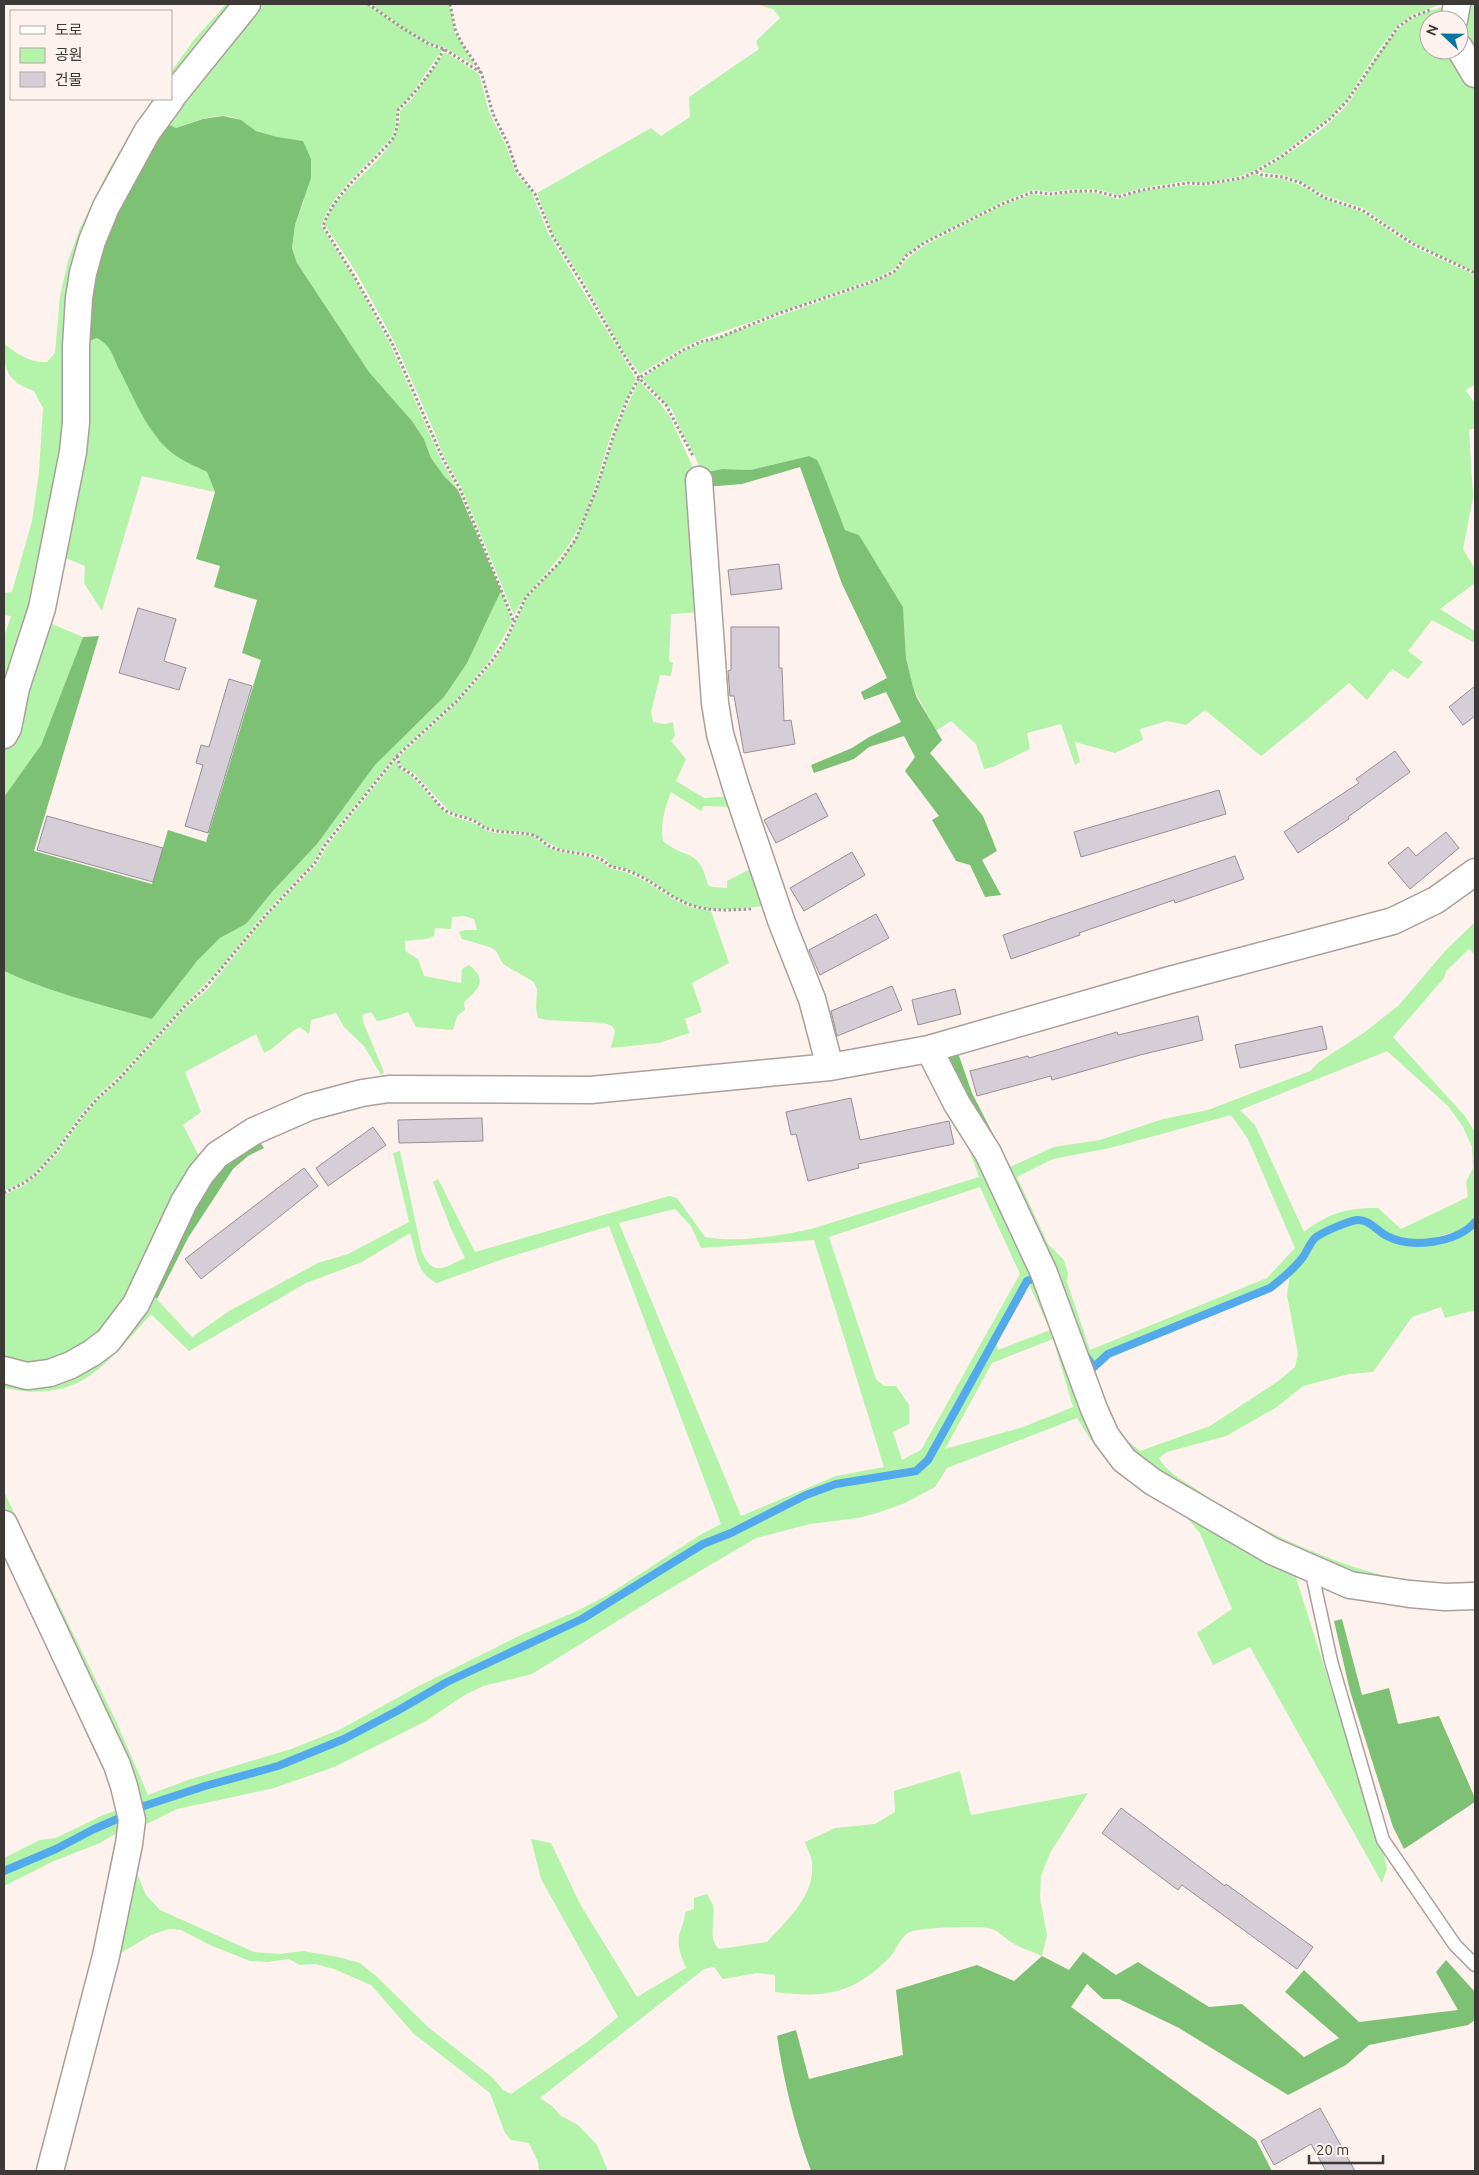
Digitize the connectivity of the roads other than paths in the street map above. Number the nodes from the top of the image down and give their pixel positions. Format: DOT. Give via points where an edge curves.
graph roads {
  1 [pos="247,4"];
  2 [pos="1467,60"];
  3 [pos="1475,74"];
  4 [pos="172,97"];
  5 [pos="170,100"];
  6 [pos="699,480"];
  7 [pos="4,735"];
  8 [pos="1475,872"];
  9 [pos="929,1049"];
  10 [pos="830,1067"];
  11 [pos="4,1370"];
  12 [pos="4,1524"];
  13 [pos="1311,1569"];
  14 [pos="1475,1596"];
  15 [pos="1475,1965"];
  16 [pos="50,2171"];
  1 -- 4 [label="street"];
  2 -- 3 [label="street"];
  5 -- 7 [label="street" via="147,132 106,207 83,273 76,346 73,452 42,608"];
  6 -- 10 [label="street" via="720,734 776,906 812,999"];
  8 -- 9 [label="street" via="1436,900 1393,921 1166,981"];
  9 -- 10 [label="street"];
  9 -- 13 [label="street" via="957,1104 988,1153 1044,1273 1106,1436 1124,1460 1153,1482 1272,1552"];
  10 -- 11 [label="street" via="591,1090 389,1089 309,1107 254,1131 217,1154 184,1202 136,1304 108,1340 71,1366 50,1373 26,1376"];
  12 -- 16 [label="street" via="117,1766 132,1820 106,1956"];
  13 -- 14 [label="street" via="1375,1591"];
  13 -- 15 [label="lane" via="1331,1661 1383,1840 1455,1945"];
}
